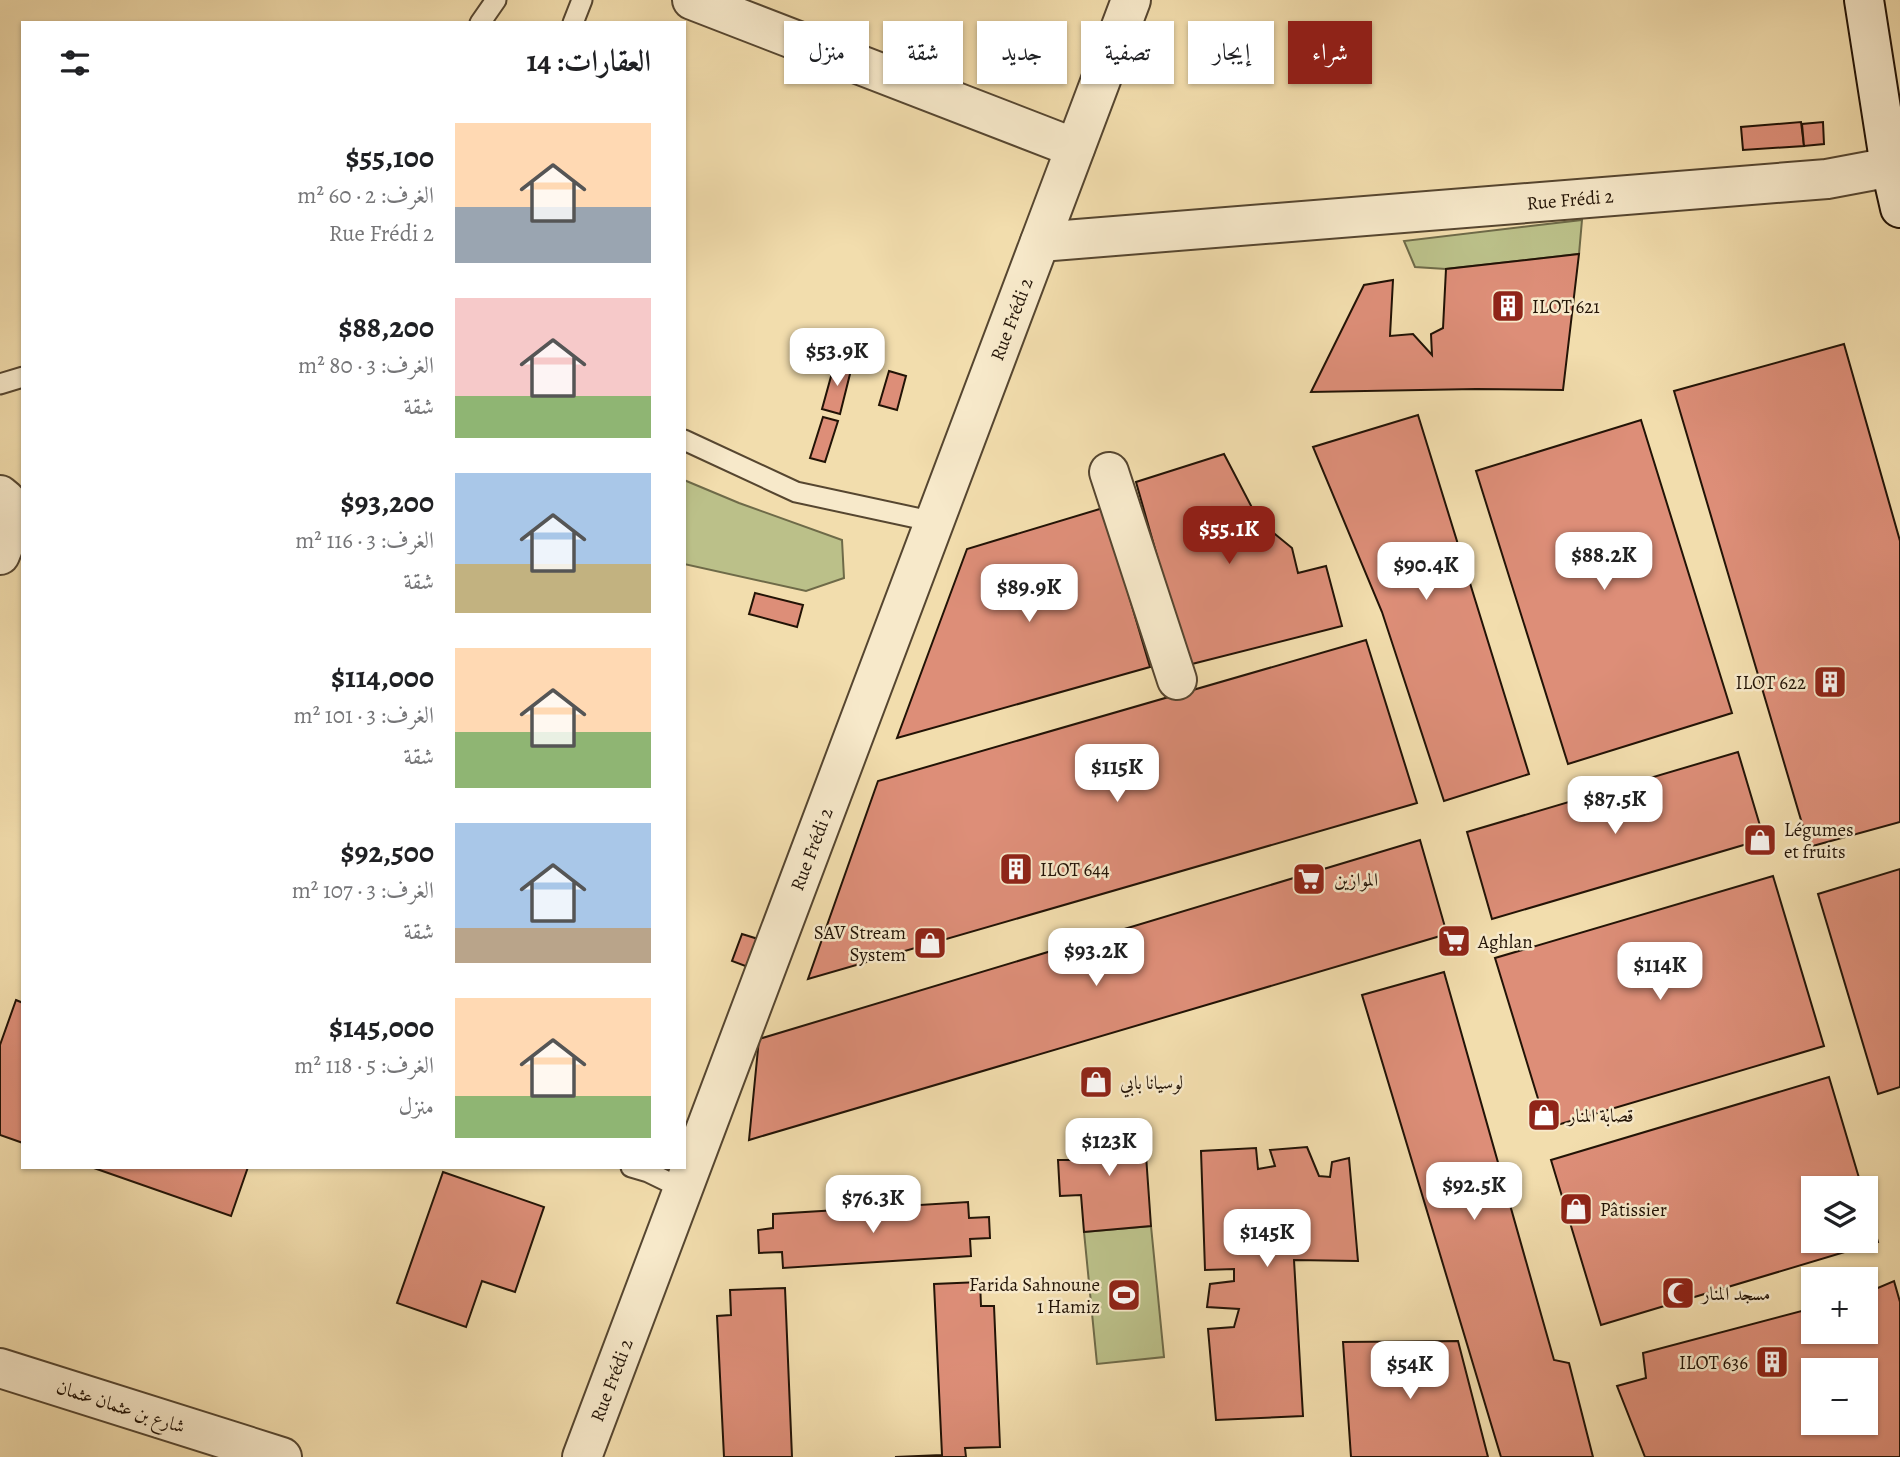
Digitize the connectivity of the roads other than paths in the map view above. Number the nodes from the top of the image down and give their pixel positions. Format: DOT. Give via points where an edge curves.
graph roads {
  1 [pos="496,0"];
  2 [pos="582,0"];
  3 [pos="692,0"];
  4 [pos="1131,0"];
  5 [pos="1864,0"];
  6 [pos="1887,0"];
  7 [pos="481,21"];
  8 [pos="573,21"];
  9 [pos="1900,80"];
  10 [pos="1076,148"];
  11 [pos="1891,167"];
  12 [pos="1900,208"];
  13 [pos="1040,242"];
  14 [pos="21,378"];
  15 [pos="0,384"];
  16 [pos="686,441"];
  17 [pos="1109,472"];
  18 [pos="0,495"];
  19 [pos="935,522"];
  20 [pos="0,555"];
  21 [pos="1177,680"];
  22 [pos="638,1169"];
  23 [pos="683,1189"];
  24 [pos="0,1368"];
  25 [pos="282,1457"];
  26 [pos="582,1457"];
  1 -- 7 [label="lane"];
  2 -- 8 [label="lane"];
  3 -- 10 [label="street"];
  4 -- 10 [label="street, Rue Frédi 2"];
  5 -- 11 [label="street"];
  6 -- 9 [label="street"];
  10 -- 13 [label="street, Rue Frédi 2"];
  11 -- 12 [label="street"];
  11 -- 13 [label="street, Rue Frédi 2" via="1827,179"];
  13 -- 19 [label="street, Rue Frédi 2"];
  14 -- 15 [label="lane"];
  16 -- 19 [label="lane" via="796,492"];
  17 -- 21 [label="street"];
  18 -- 20 [label="street" via="14,520"];
  19 -- 23 [label="street, Rue Frédi 2"];
  22 -- 23 [label="lane"];
  23 -- 26 [label="street, Rue Frédi 2"];
  24 -- 25 [label="street, شارع بن عثمان عثمان"];
}
